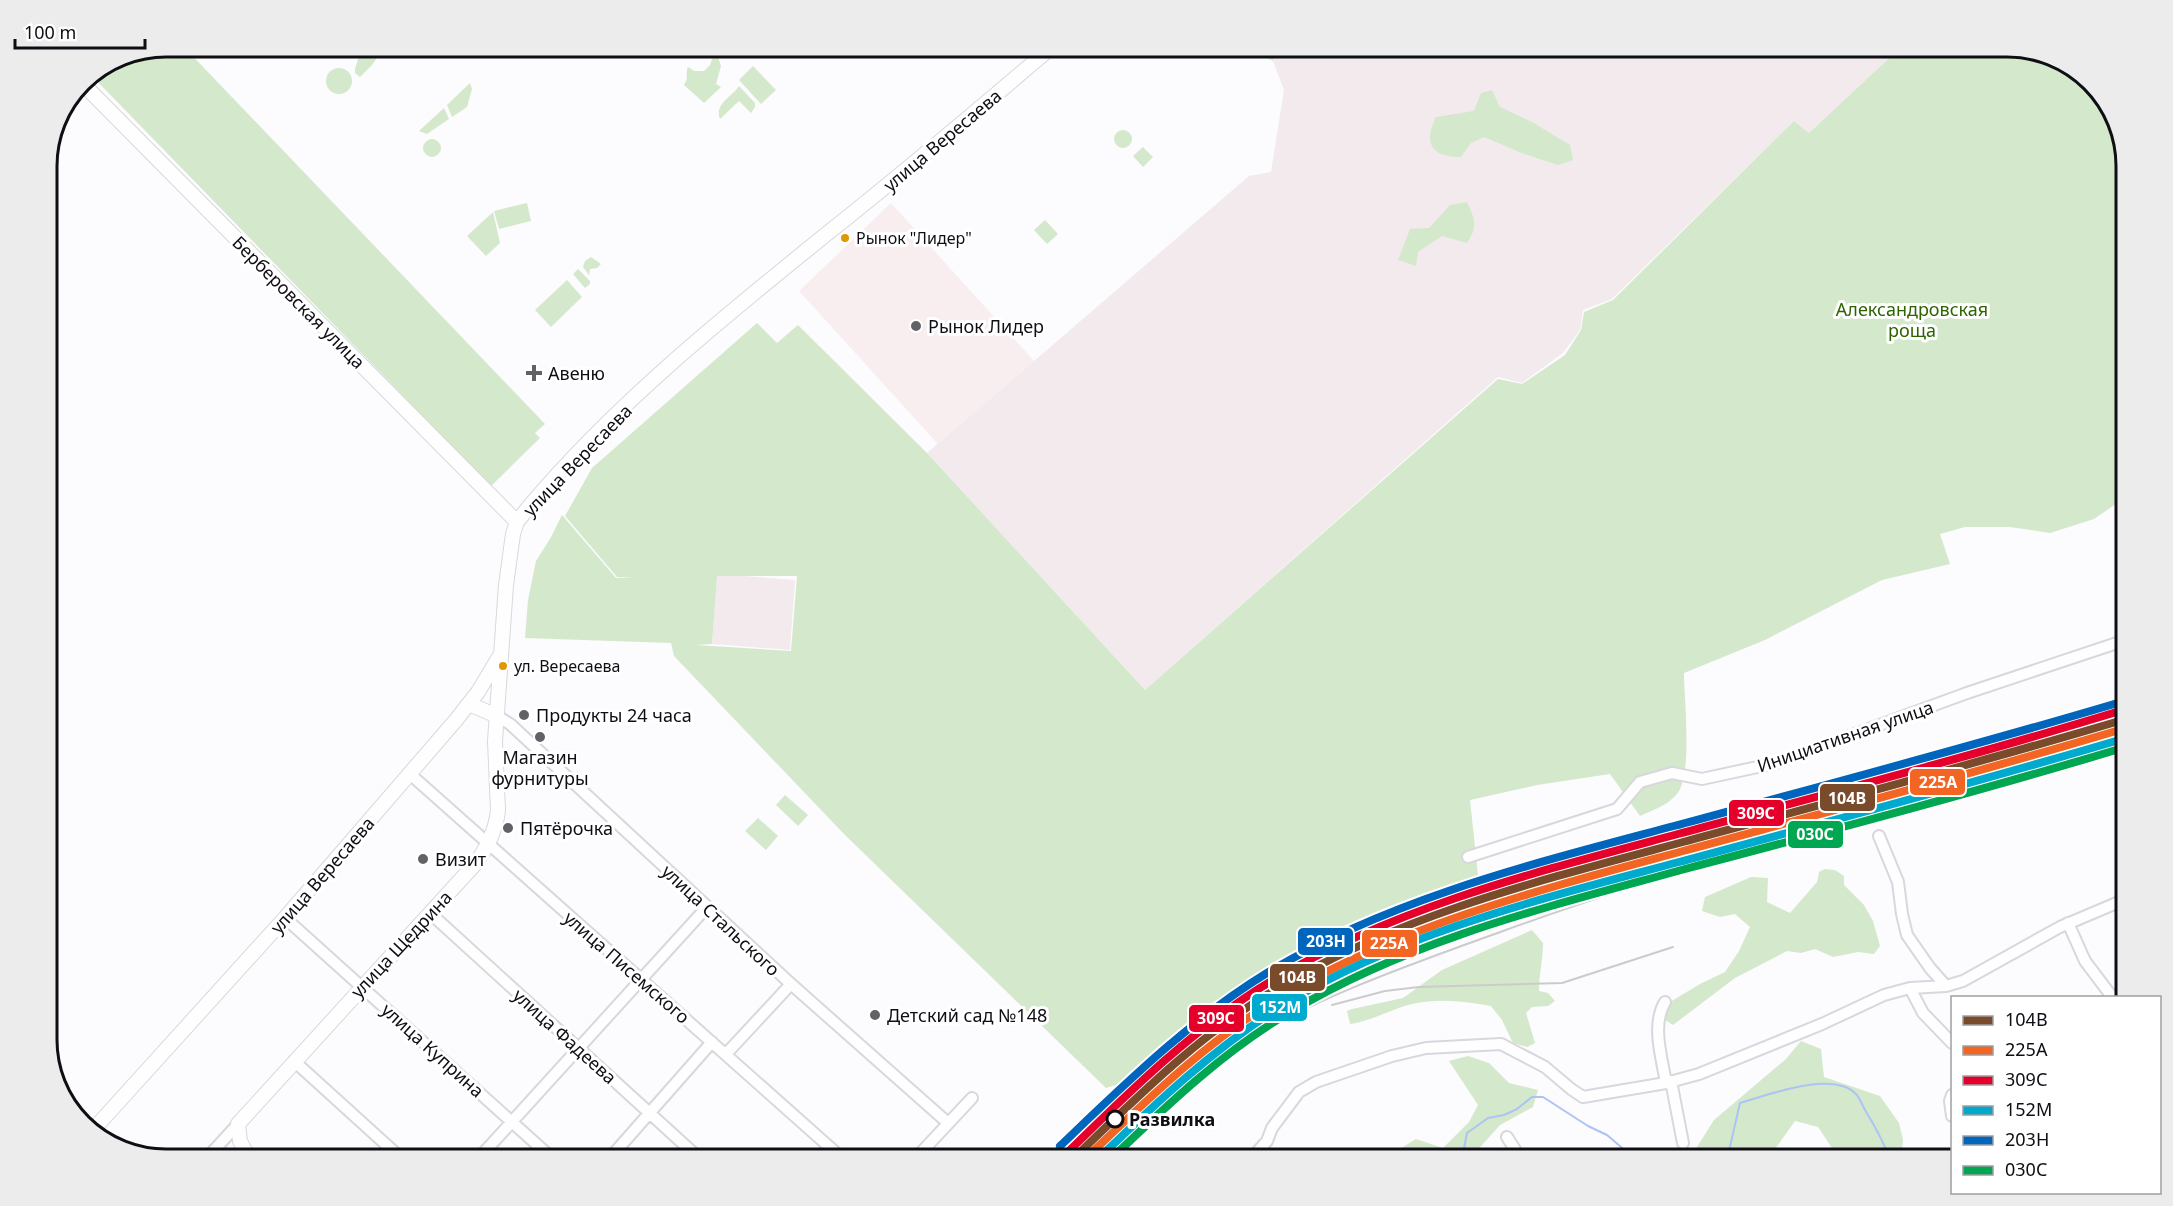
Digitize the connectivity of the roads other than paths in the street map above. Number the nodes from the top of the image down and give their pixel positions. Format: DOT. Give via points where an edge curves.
graph roads {
  1 [pos="1040,57"];
  2 [pos="89,90"];
  3 [pos="518,522"];
  4 [pos="2116,643"];
  5 [pos="501,653"];
  6 [pos="469,704"];
  7 [pos="496,716"];
  8 [pos="410,774"];
  9 [pos="1879,836"];
  10 [pos="487,845"];
  11 [pos="1468,857"];
  12 [pos="2116,903"];
  13 [pos="707,907"];
  14 [pos="430,913"];
  15 [pos="285,918"];
  16 [pos="2068,923"];
  17 [pos="641,980"];
  18 [pos="791,984"];
  19 [pos="363,986"];
  20 [pos="1946,986"];
  21 [pos="1910,988"];
  22 [pos="2111,996"];
  23 [pos="1665,1002"];
  24 [pos="1951,1041"];
  25 [pos="712,1042"];
  26 [pos="579,1049"];
  27 [pos="726,1054"];
  28 [pos="294,1061"];
  29 [pos="1668,1082"];
  30 [pos="972,1098"];
  31 [pos="650,1114"];
  32 [pos="512,1122"];
  33 [pos="948,1123"];
  34 [pos="238,1124"];
  35 [pos="98,1125"];
  36 [pos="1507,1137"];
  37 [pos="1683,1143"];
  38 [pos="216,1149"];
  39 [pos="244,1149"];
  40 [pos="390,1149"];
  41 [pos="488,1149"];
  42 [pos="541,1149"];
  43 [pos="619,1149"];
  44 [pos="688,1149"];
  45 [pos="831,1149"];
  46 [pos="925,1149"];
  47 [pos="1260,1149"];
  48 [pos="1514,1149"];
  1 -- 3 [label="main road, улица Вересаева" via="725,316 606,425 543,489"];
  2 -- 3 [label="main road, Берберовская улица"];
  3 -- 5 [label="main road, улица Вересаева" via="506,585"];
  4 -- 11 [label="street, Инициативная улица" via="1776,763 1702,779 1672,772 1640,782 1617,809"];
  5 -- 6 [label="main road, улица Вересаева"];
  5 -- 7 [label="main road, улица Щедрина"];
  6 -- 7 [label="main road"];
  6 -- 8 [label="main road, улица Вересаева"];
  7 -- 10 [label="main road, улица Щедрина" via="498,810"];
  7 -- 13 [label="street, улица Стальского" via="510,724"];
  8 -- 10 [label="street, улица Писемского"];
  8 -- 15 [label="main road, улица Вересаева"];
  9 -- 20 [label="street" via="1898,882 1907,935"];
  10 -- 14 [label="main road, улица Щедрина" via="475,864"];
  10 -- 17 [label="street, улица Писемского"];
  12 -- 16 [label="street"];
  13 -- 17 [label="street"];
  13 -- 18 [label="street, улица Стальского"];
  14 -- 19 [label="main road, улица Щедрина"];
  14 -- 26 [label="street, улица Фадеева"];
  15 -- 19 [label="street, улица Куприна"];
  15 -- 35 [label="main road, улица Вересаева"];
  16 -- 20 [label="street" via="1985,970"];
  16 -- 22 [label="street" via="2085,961"];
  17 -- 25 [label="street, улица Писемского"];
  17 -- 26 [label="street"];
  18 -- 27 [label="street"];
  18 -- 33 [label="street, улица Стальского"];
  19 -- 28 [label="main road, улица Щедрина"];
  19 -- 32 [label="street, улица Куприна"];
  20 -- 21 [label="street"];
  21 -- 24 [label="street" via="1923,1013"];
  21 -- 29 [label="street" via="1884,995 1699,1074"];
  23 -- 29 [label="street" via="1658,1024"];
  25 -- 27 [label="street, улица Писемского"];
  25 -- 31 [label="street"];
  26 -- 31 [label="street, улица Фадеева"];
  26 -- 32 [label="street"];
  27 -- 45 [label="street, улица Писемского"];
  28 -- 34 [label="main road, улица Щедрина"];
  28 -- 40 [label="street"];
  29 -- 37 [label="street"];
  29 -- 47 [label="street" via="1583,1097 1545,1067 1501,1044 1426,1048 1316,1082 1299,1092"];
  30 -- 33 [label="street"];
  31 -- 43 [label="street"];
  31 -- 44 [label="street, улица Фадеева"];
  32 -- 41 [label="street"];
  32 -- 42 [label="street, улица Куприна"];
  33 -- 46 [label="street"];
  34 -- 38 [label="street, улица Щедрина"];
  34 -- 39 [label="main road"];
  36 -- 48 [label="street"];
}
